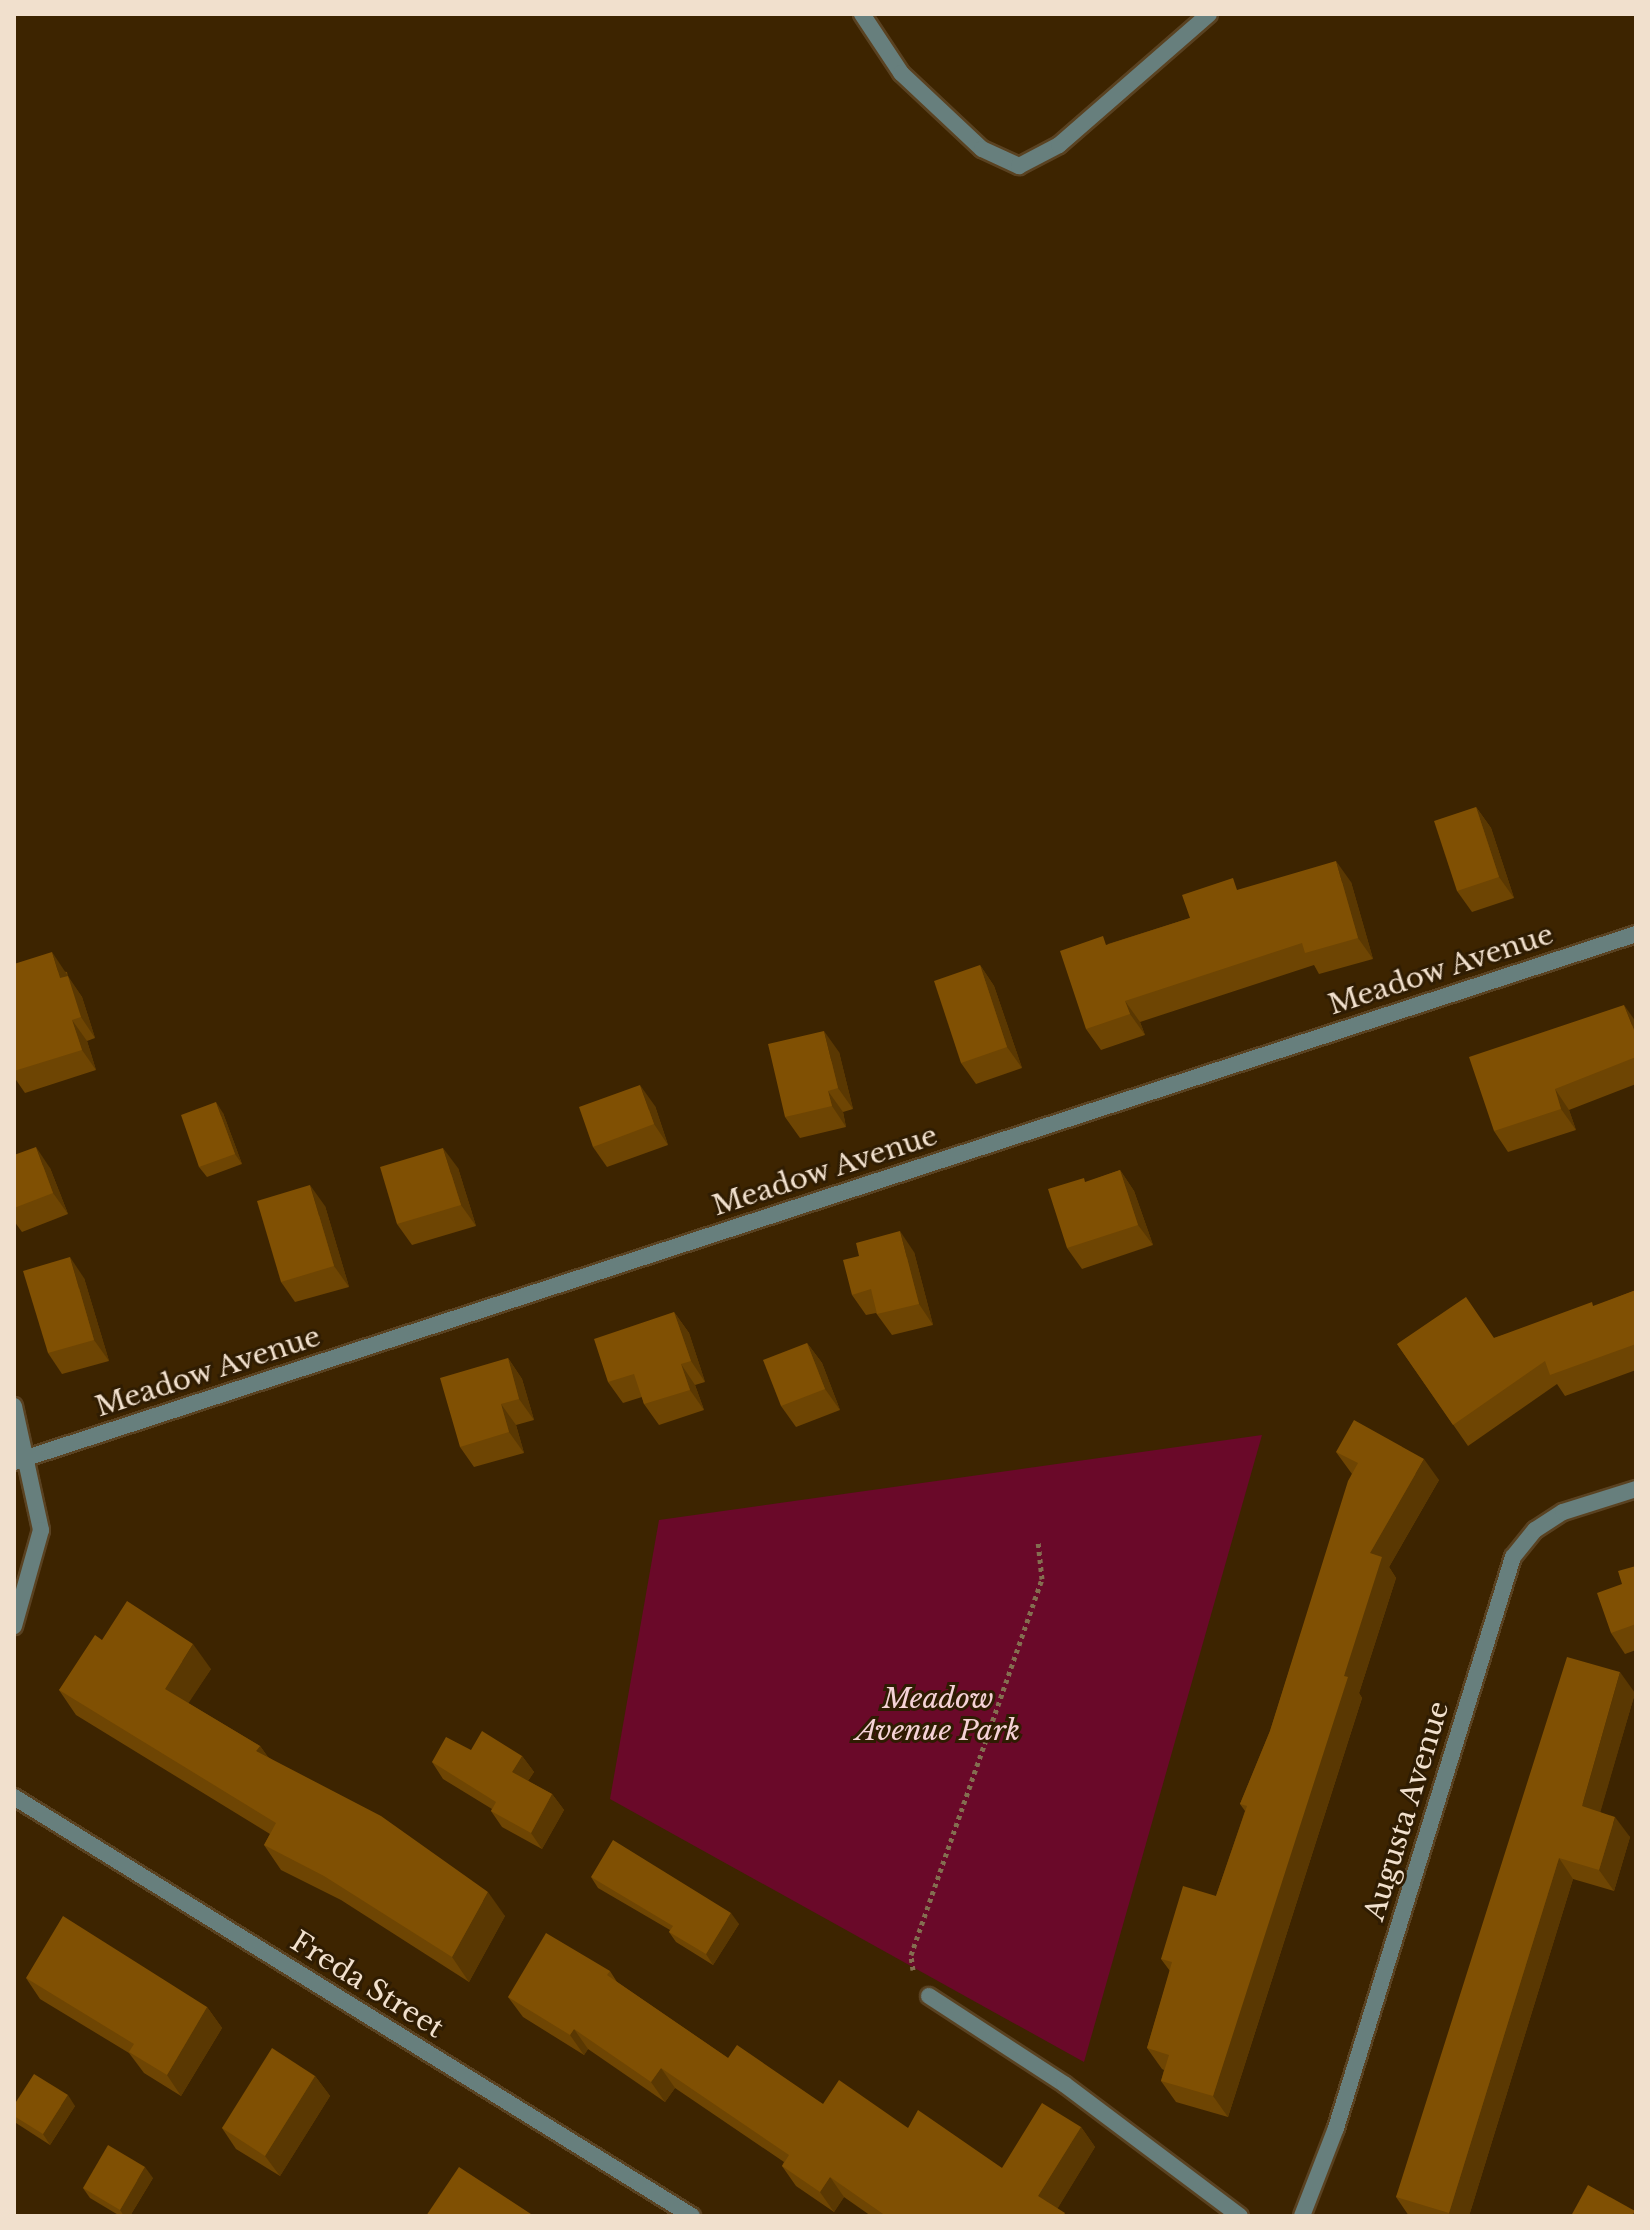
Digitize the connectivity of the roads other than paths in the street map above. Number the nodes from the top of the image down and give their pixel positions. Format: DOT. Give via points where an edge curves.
graph roads {
  1 [pos="862,14"];
  2 [pos="1209,14"];
  3 [pos="1636,934"];
  4 [pos="14,1406"];
  5 [pos="22,1460"];
  6 [pos="1636,1489"];
  7 [pos="14,1626"];
  8 [pos="14,1797"];
  9 [pos="929,1996"];
  10 [pos="692,2216"];
  11 [pos="1240,2216"];
  12 [pos="1302,2216"];
  1 -- 2 [label="street" via="901,73 982,149 1019,166 1059,145"];
  3 -- 5 [label="street, Meadow Avenue"];
  4 -- 5 [label="street"];
  5 -- 7 [label="street" via="41,1530"];
  6 -- 12 [label="street, Augusta Avenue" via="1563,1512 1535,1530 1513,1557 1336,2128"];
  8 -- 10 [label="street, Freda Street"];
  9 -- 11 [label="street" via="1064,2084"];
}
